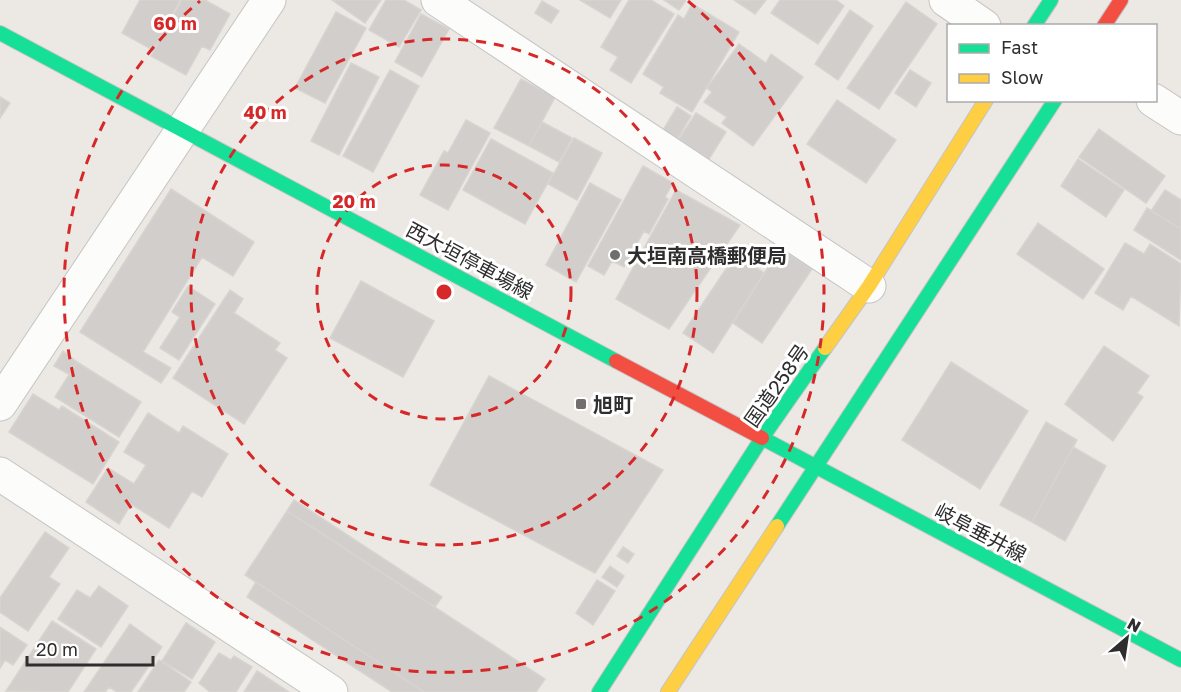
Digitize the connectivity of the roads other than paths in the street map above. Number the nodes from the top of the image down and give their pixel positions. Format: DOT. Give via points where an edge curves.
graph roads {
  1 [pos="269,0"];
  2 [pos="438,0"];
  3 [pos="946,0"];
  4 [pos="1051,0"];
  5 [pos="1121,0"];
  6 [pos="981,24"];
  7 [pos="1035,24"];
  8 [pos="1105,24"];
  9 [pos="0,33"];
  10 [pos="985,102"];
  11 [pos="1054,102"];
  12 [pos="1156,102"];
  13 [pos="1181,118"];
  14 [pos="183,128"];
  15 [pos="869,286"];
  16 [pos="0,405"];
  17 [pos="762,438"];
  18 [pos="817,466"];
  19 [pos="0,474"];
  20 [pos="1181,660"];
  21 [pos="331,692"];
  22 [pos="599,692"];
  23 [pos="669,692"];
  1 -- 14 [label="street"];
  2 -- 15 [label="street"];
  3 -- 6 [label="street"];
  4 -- 7 [label="main road"];
  5 -- 8 [label="main road"];
  9 -- 14 [label="main road, 西大垣停車場線"];
  10 -- 15 [label="main road, 国道258号"];
  11 -- 18 [label="main road"];
  12 -- 13 [label="street"];
  14 -- 16 [label="street"];
  14 -- 17 [label="main road, 西大垣停車場線"];
  15 -- 17 [label="main road, 国道258号"];
  17 -- 18 [label="main road, 岐阜垂井線"];
  17 -- 22 [label="main road, 国道258号"];
  18 -- 20 [label="main road, 岐阜垂井線"];
  18 -- 23 [label="main road"];
  19 -- 21 [label="street"];
}
